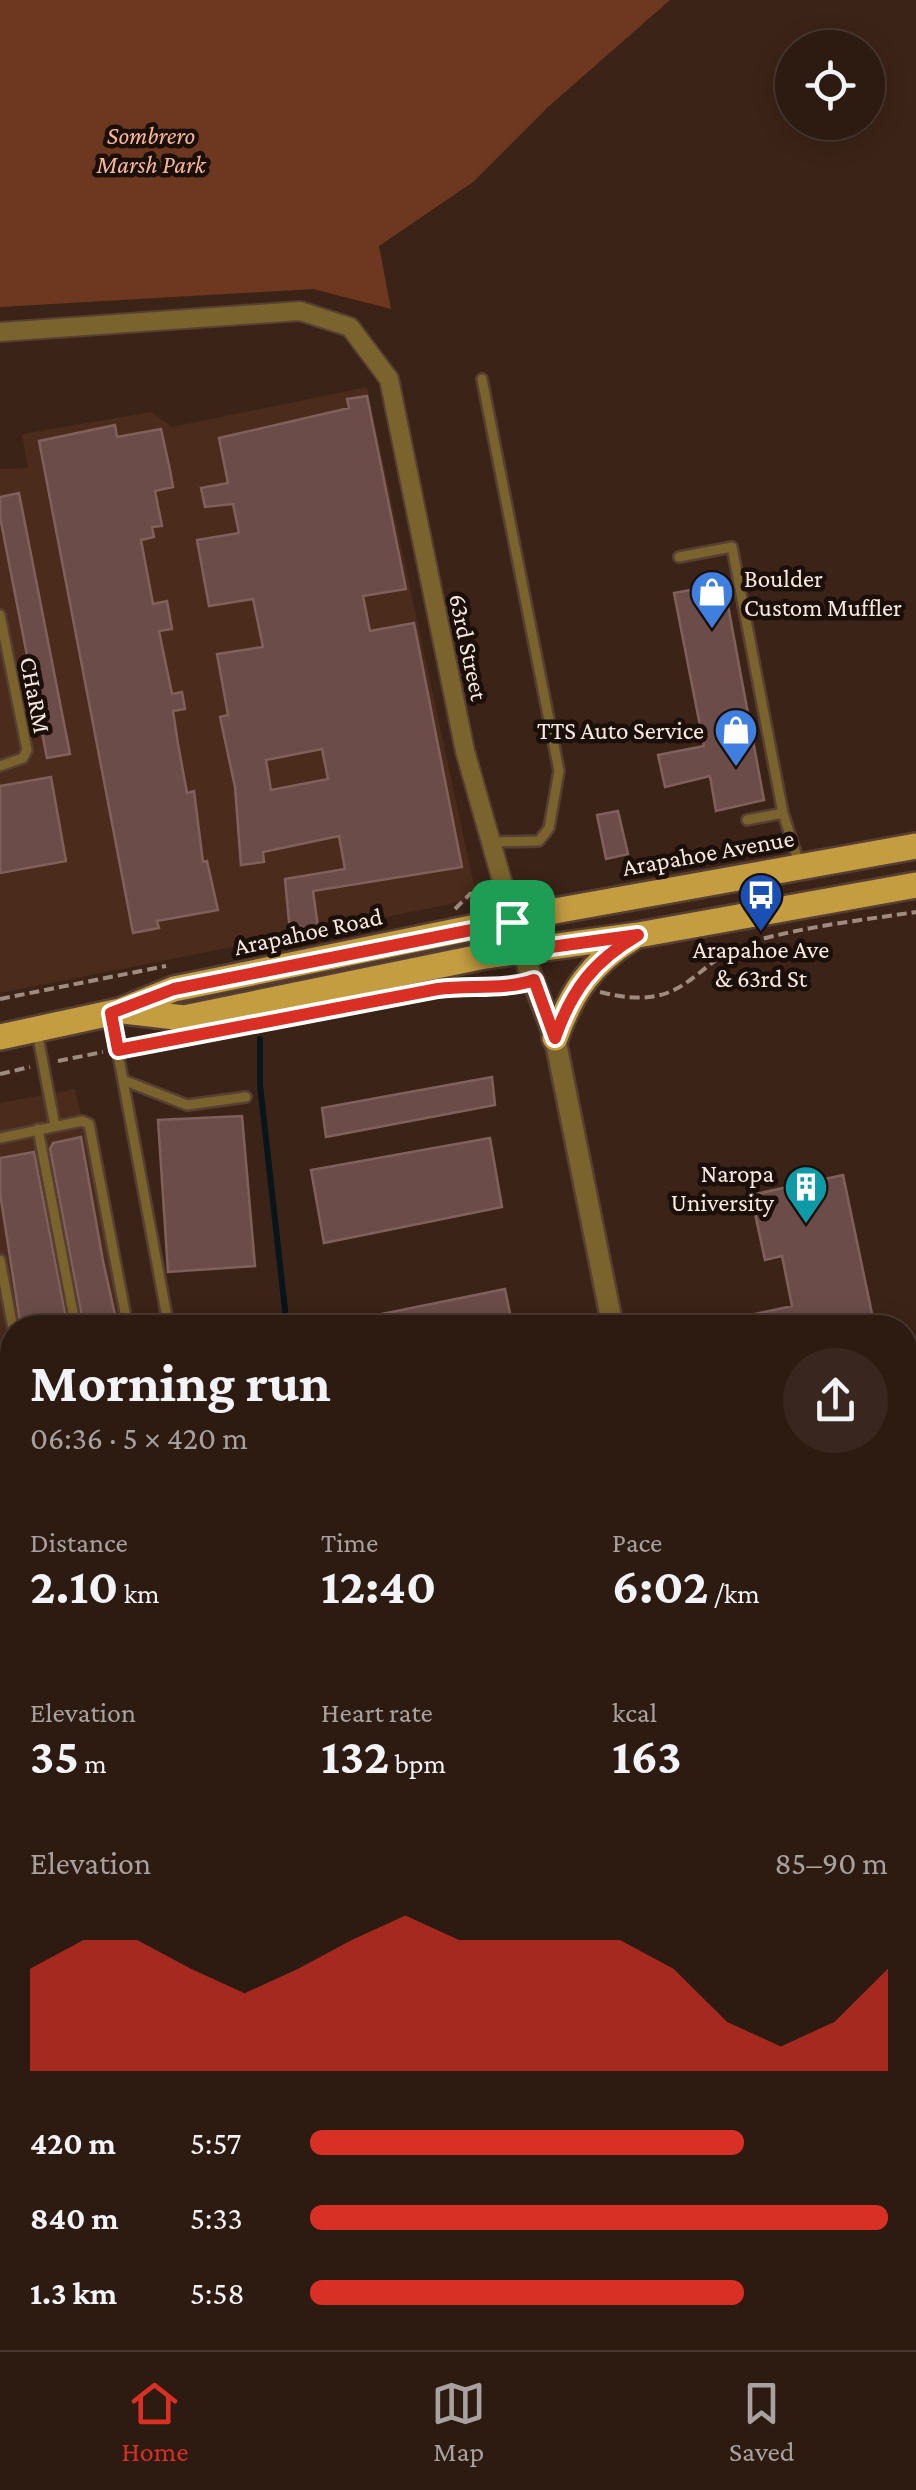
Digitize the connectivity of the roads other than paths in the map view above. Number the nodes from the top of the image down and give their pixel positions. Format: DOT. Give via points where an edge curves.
graph roads {
  1 [pos="0,332"];
  2 [pos="482,379"];
  3 [pos="680,557"];
  4 [pos="0,615"];
  5 [pos="0,766"];
  6 [pos="783,813"];
  7 [pos="747,820"];
  8 [pos="489,842"];
  9 [pos="916,846"];
  10 [pos="800,866"];
  11 [pos="916,884"];
  12 [pos="512,922"];
  13 [pos="638,935"];
  14 [pos="522,951"];
  15 [pos="115,1012"];
  16 [pos="36,1029"];
  17 [pos="0,1037"];
  18 [pos="555,1038"];
  19 [pos="123,1080"];
  20 [pos="246,1097"];
  21 [pos="55,1126"];
  22 [pos="38,1129"];
  23 [pos="0,1138"];
  24 [pos="0,1260"];
  25 [pos="11,1315"];
  26 [pos="74,1315"];
  27 [pos="126,1315"];
  28 [pos="167,1315"];
  29 [pos="610,1315"];
  1 -- 8 [label="street, 63rd Street" via="300,310 340,322 367,344 389,379"];
  2 -- 8 [label="lane" via="559,771 549,828 539,841"];
  3 -- 6 [label="lane" via="732,547"];
  4 -- 5 [label="lane, CHaRM" via="27,750"];
  6 -- 7 [label="lane"];
  6 -- 10 [label="lane"];
  8 -- 12 [label="street, 63rd Street"];
  9 -- 10 [label="main road, Arapahoe Avenue"];
  10 -- 12 [label="main road, Arapahoe Avenue"];
  11 -- 13 [label="main road"];
  12 -- 14 [label="street, 63rd Street"];
  12 -- 15 [label="main road, Arapahoe Road" via="174,989"];
  13 -- 14 [label="main road"];
  13 -- 18 [label="main road" via="601,958 581,982"];
  14 -- 15 [label="main road, Arapahoe Road" via="184,1018"];
  14 -- 18 [label="street, 63rd Street"];
  15 -- 16 [label="main road, Arapahoe Road"];
  15 -- 19 [label="lane"];
  16 -- 17 [label="main road, Arapahoe Road"];
  16 -- 21 [label="lane"];
  18 -- 29 [label="street, 63rd Street"];
  19 -- 20 [label="lane" via="188,1105"];
  19 -- 28 [label="lane"];
  21 -- 22 [label="lane"];
  21 -- 27 [label="lane" via="89,1124"];
  22 -- 23 [label="lane"];
  22 -- 26 [label="lane"];
  24 -- 25 [label="lane"];
}
